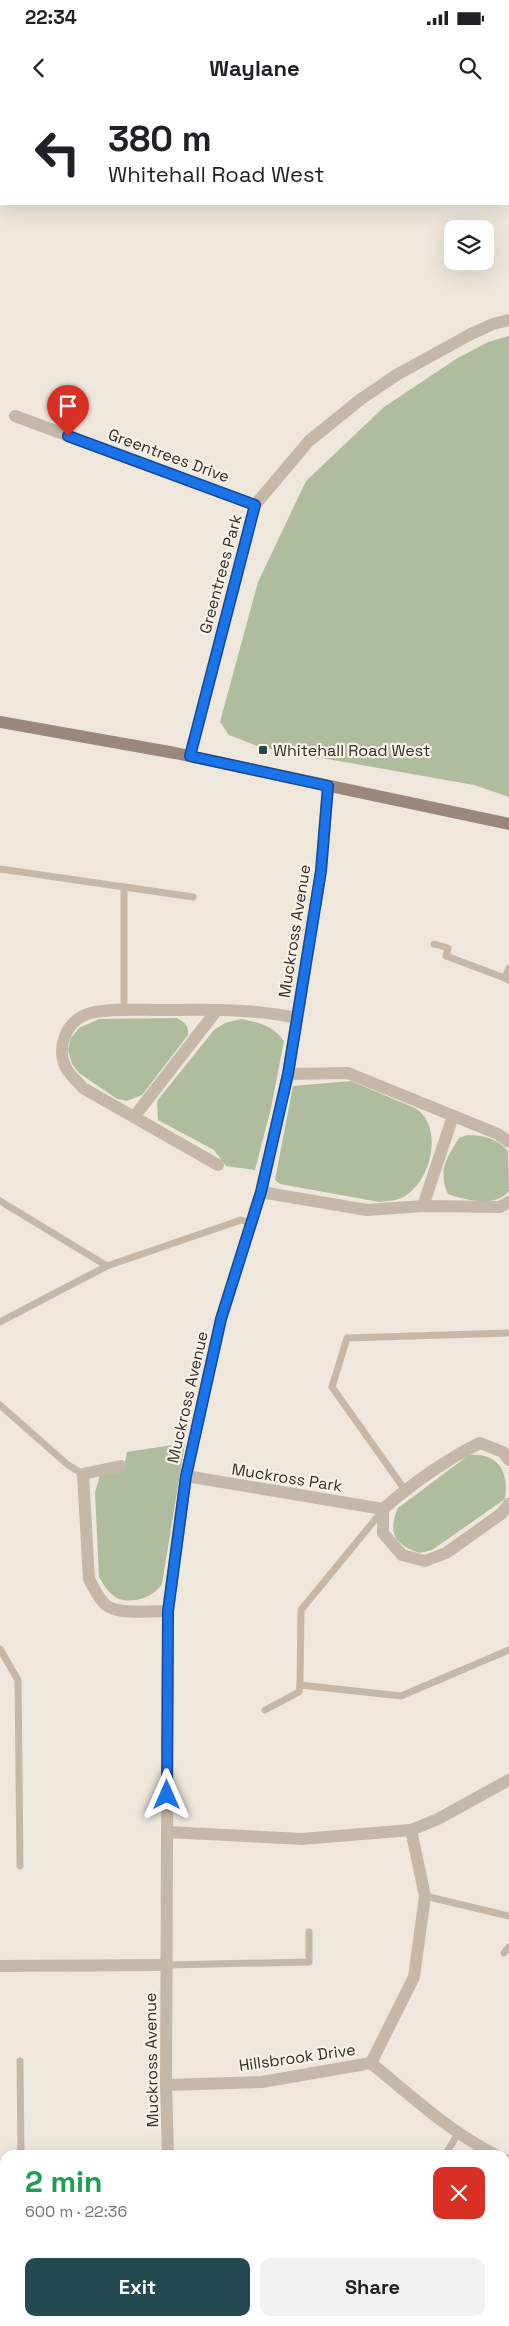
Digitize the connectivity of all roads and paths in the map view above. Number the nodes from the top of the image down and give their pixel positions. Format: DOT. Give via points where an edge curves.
graph roads {
  1 [pos="509,320"];
  2 [pos="15,416"];
  3 [pos="255,505"];
  4 [pos="0,722"];
  5 [pos="190,756"];
  6 [pos="328,786"];
  7 [pos="509,824"];
  8 [pos="0,869"];
  9 [pos="124,887"];
  10 [pos="192,897"];
  11 [pos="434,944"];
  12 [pos="509,968"];
  13 [pos="507,980"];
  14 [pos="124,1010"];
  15 [pos="217,1010"];
  16 [pos="296,1018"];
  17 [pos="288,1074"];
  18 [pos="453,1116"];
  19 [pos="134,1117"];
  20 [pos="509,1142"];
  21 [pos="218,1165"];
  22 [pos="261,1192"];
  23 [pos="0,1201"];
  24 [pos="509,1202"];
  25 [pos="423,1206"];
  26 [pos="251,1223"];
  27 [pos="107,1266"];
  28 [pos="0,1322"];
  29 [pos="509,1333"];
  30 [pos="0,1405"];
  31 [pos="509,1460"];
  32 [pos="121,1466"];
  33 [pos="83,1474"];
  34 [pos="186,1476"];
  35 [pos="405,1490"];
  36 [pos="509,1504"];
  37 [pos="383,1509"];
  38 [pos="168,1611"];
  39 [pos="0,1649"];
  40 [pos="509,1650"];
  41 [pos="300,1685"];
  42 [pos="265,1710"];
  43 [pos="509,1780"];
  44 [pos="411,1830"];
  45 [pos="167,1832"];
  46 [pos="20,1866"];
  47 [pos="425,1896"];
  48 [pos="509,1916"];
  49 [pos="309,1932"];
  50 [pos="509,1947"];
  51 [pos="504,1954"];
  52 [pos="166,1965"];
  53 [pos="0,1966"];
  54 [pos="20,2061"];
  55 [pos="371,2063"];
  56 [pos="166,2085"];
  57 [pos="459,2132"];
  58 [pos="21,2150"];
  59 [pos="168,2150"];
  60 [pos="449,2150"];
  61 [pos="488,2150"];
  1 -- 3 [label="street, Greentrees Park" via="471,334 398,374 361,399 310,441"];
  2 -- 3 [label="street, Greentrees Drive"];
  3 -- 5 [label="street, Greentrees Park"];
  4 -- 5 [label="street"];
  5 -- 6 [label="street"];
  6 -- 7 [label="street"];
  6 -- 16 [label="street, Muckross Avenue" via="321,871"];
  8 -- 9 [label="lane"];
  9 -- 10 [label="lane"];
  9 -- 14 [label="lane"];
  11 -- 13 [label="lane" via="448,948 446,956"];
  12 -- 13 [label="lane"];
  14 -- 15 [label="street"];
  14 -- 19 [label="street" via="89,1014 76,1021 66,1031 60,1049 67,1070 83,1088"];
  15 -- 16 [label="street" via="274,1013"];
  15 -- 19 [label="street"];
  16 -- 17 [label="street, Muckross Avenue"];
  17 -- 18 [label="street" via="348,1073"];
  17 -- 22 [label="street, Muckross Avenue"];
  18 -- 20 [label="street" via="498,1134"];
  18 -- 25 [label="street"];
  19 -- 21 [label="street"];
  22 -- 25 [label="street" via="368,1210"];
  22 -- 26 [label="street, Muckross Avenue"];
  23 -- 27 [label="lane"];
  24 -- 25 [label="street" via="500,1208"];
  26 -- 27 [label="lane" via="242,1220"];
  26 -- 34 [label="street, Muckross Avenue" via="221,1319"];
  27 -- 28 [label="lane"];
  29 -- 35 [label="lane" via="347,1338 332,1387"];
  30 -- 33 [label="lane" via="68,1466"];
  31 -- 35 [label="street" via="503,1452 480,1444 456,1454"];
  32 -- 33 [label="street"];
  33 -- 38 [label="street" via="89,1579 96,1594 107,1606 127,1611"];
  34 -- 37 [label="street, Muckross Park"];
  34 -- 38 [label="street, Muckross Avenue"];
  35 -- 37 [label="street"];
  36 -- 37 [label="street" via="501,1514 446,1553 425,1561 402,1555 383,1533"];
  37 -- 41 [label="lane" via="301,1610"];
  38 -- 45 [label="street, Muckross Avenue"];
  39 -- 46 [label="lane" via="18,1680"];
  40 -- 41 [label="lane" via="401,1696"];
  41 -- 42 [label="lane" via="298,1692"];
  43 -- 44 [label="street"];
  44 -- 45 [label="street" via="302,1839"];
  44 -- 47 [label="street, Hillsbrook Drive"];
  45 -- 52 [label="street, Muckross Avenue"];
  47 -- 48 [label="lane"];
  47 -- 55 [label="street, Hillsbrook Drive" via="414,1977"];
  49 -- 52 [label="lane" via="309,1962"];
  50 -- 51 [label="lane"];
  52 -- 53 [label="street"];
  52 -- 56 [label="street, Muckross Avenue"];
  54 -- 58 [label="lane"];
  55 -- 56 [label="street, Hillsbrook Drive" via="262,2082"];
  55 -- 57 [label="street, Hillsbrook Drive"];
  56 -- 59 [label="street, Muckross Avenue"];
  57 -- 60 [label="lane"];
  57 -- 61 [label="street, Hillsbrook Drive"];
}
